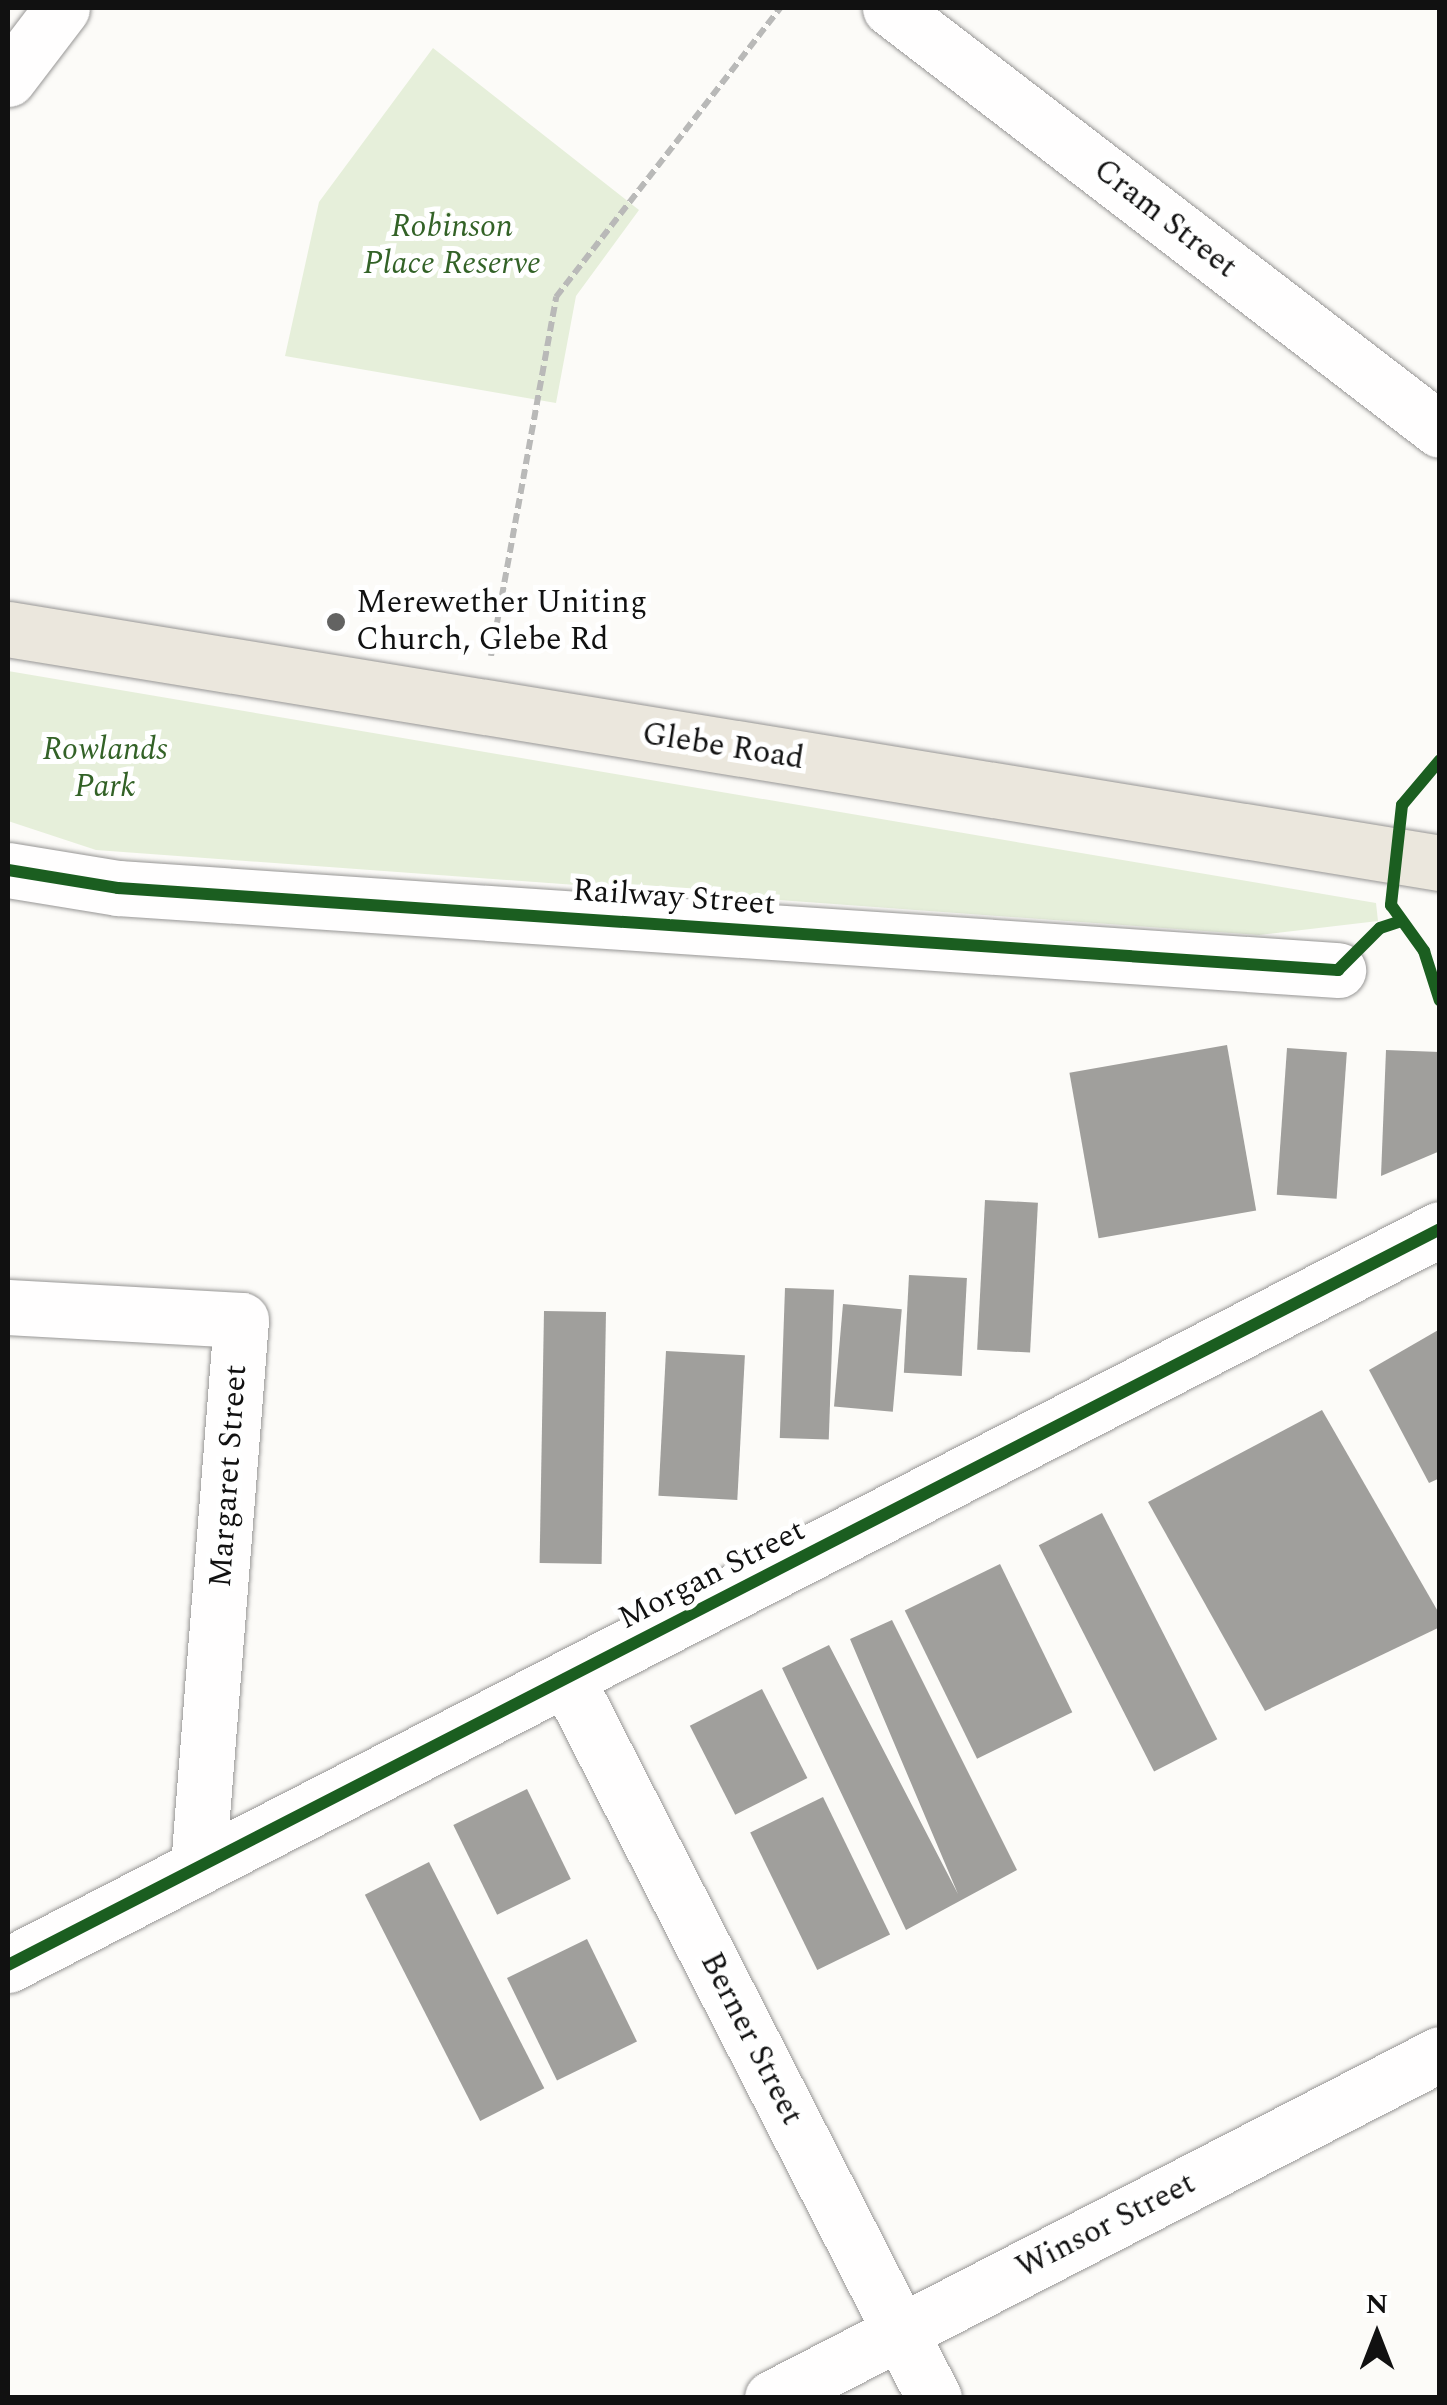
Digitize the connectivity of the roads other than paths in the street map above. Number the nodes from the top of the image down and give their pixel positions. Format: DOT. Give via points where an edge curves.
graph roads {
  1 [pos="62,8"];
  2 [pos="890,8"];
  3 [pos="8,79"];
  4 [pos="1440,430"];
  5 [pos="8,629"];
  6 [pos="1440,863"];
  7 [pos="8,870"];
  8 [pos="1338,970"];
  9 [pos="1440,1229"];
  10 [pos="8,1307"];
  11 [pos="568,1681"];
  12 [pos="198,1866"];
  13 [pos="8,1965"];
  14 [pos="1440,2054"];
  15 [pos="900,2332"];
  16 [pos="772,2398"];
  17 [pos="934,2398"];
  1 -- 3 [label="street"];
  2 -- 4 [label="street, Cram Street"];
  5 -- 6 [label="main road, Glebe Road"];
  7 -- 8 [label="street, Railway Street" via="118,888"];
  9 -- 11 [label="street, Morgan Street"];
  10 -- 12 [label="street, Margaret Street" via="241,1320"];
  11 -- 12 [label="street, Morgan Street"];
  11 -- 15 [label="street, Berner Street"];
  12 -- 13 [label="street, Morgan Street"];
  14 -- 15 [label="street, Winsor Street"];
  15 -- 16 [label="street, Winsor Street"];
  15 -- 17 [label="street, Berner Street"];
}
